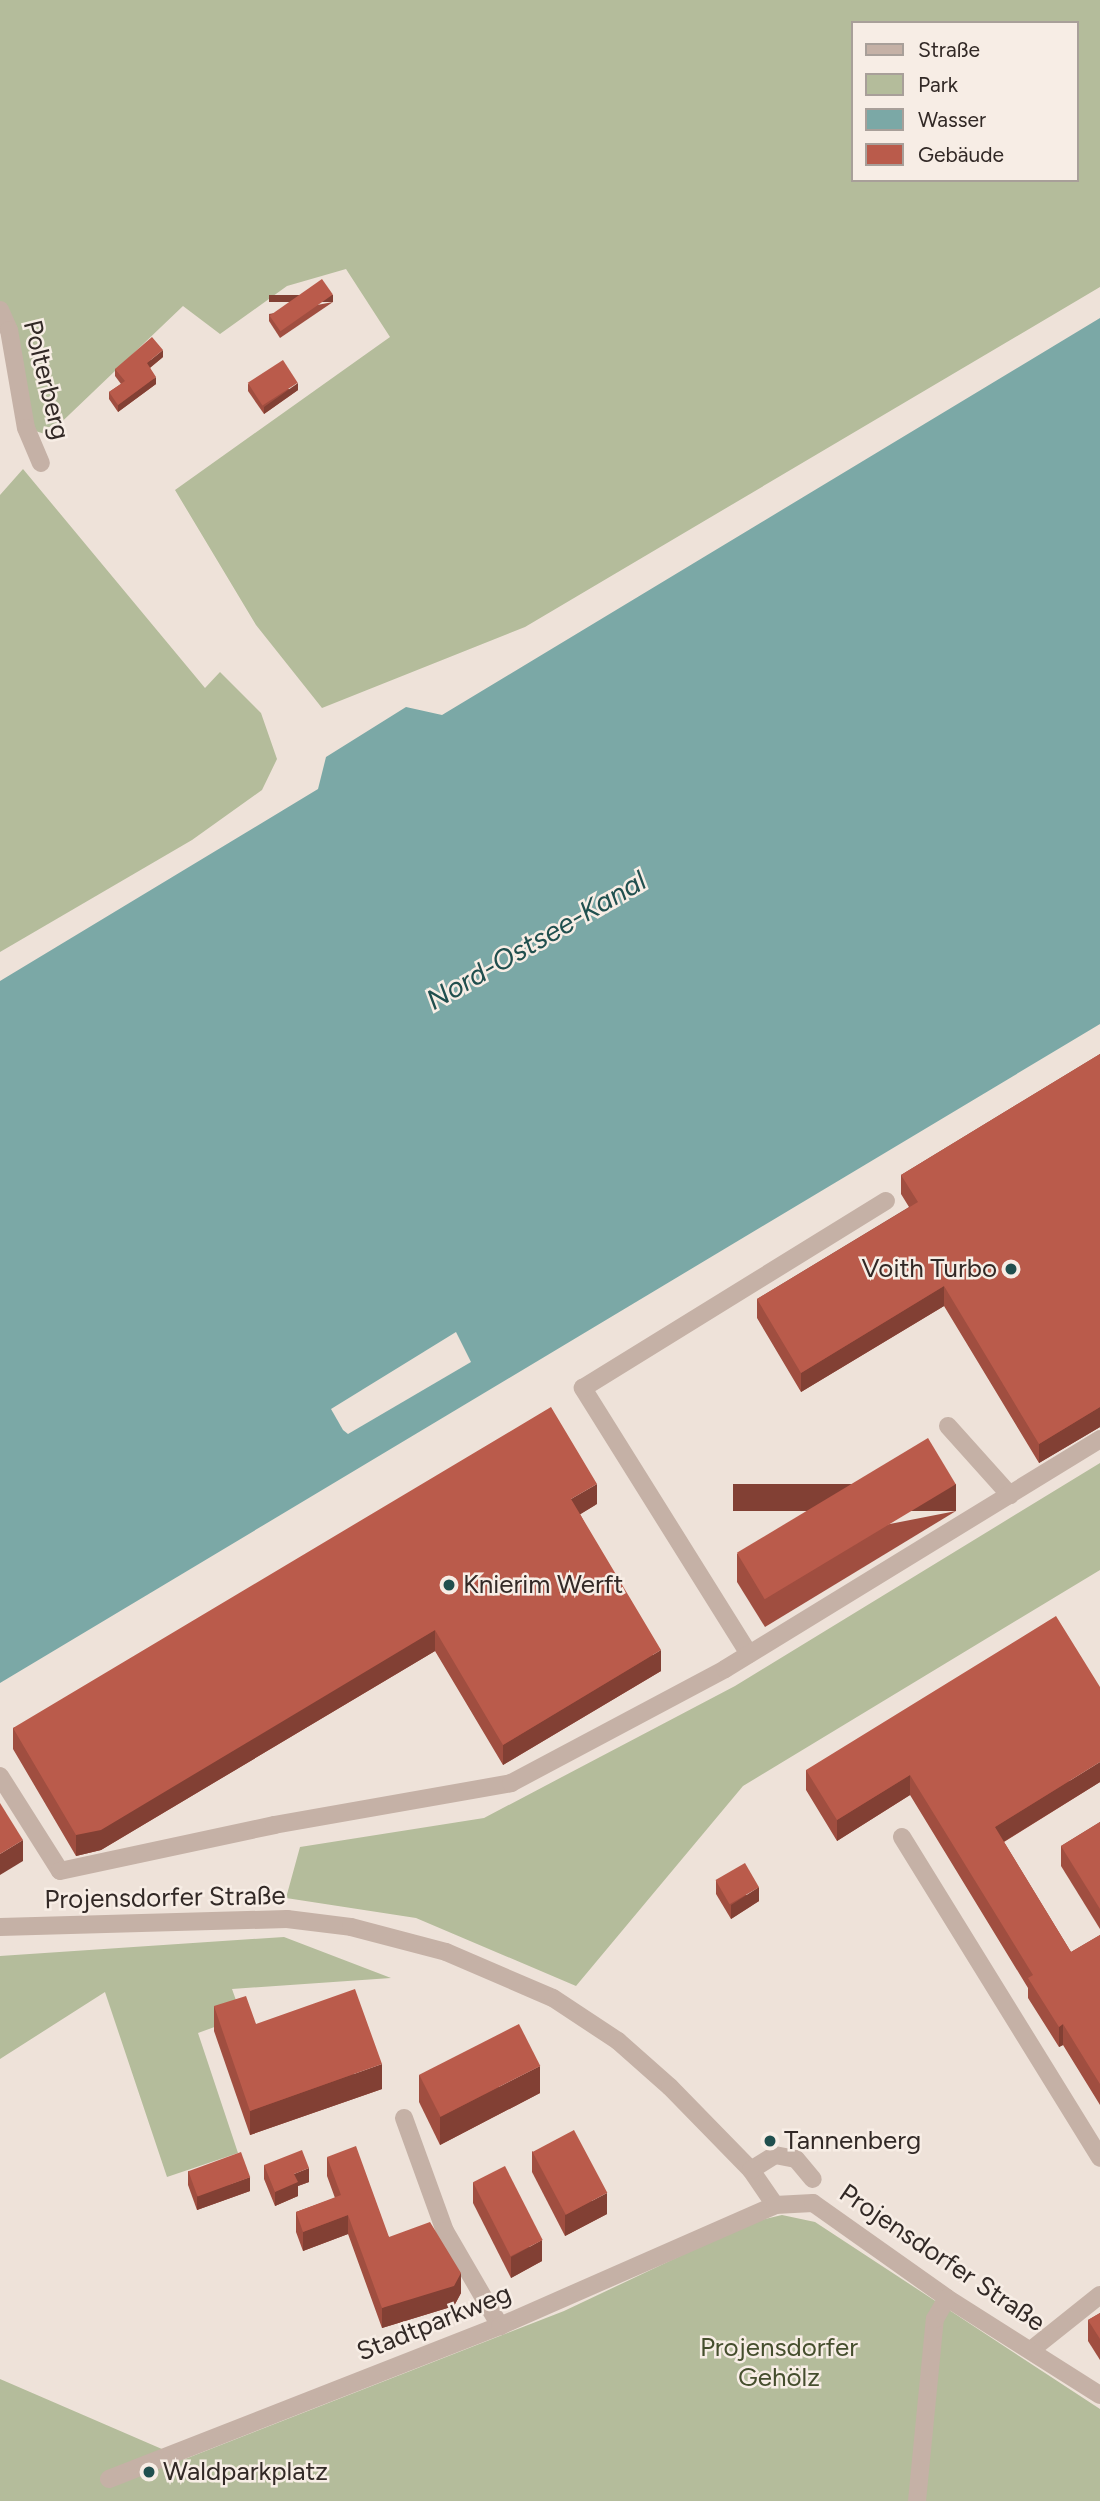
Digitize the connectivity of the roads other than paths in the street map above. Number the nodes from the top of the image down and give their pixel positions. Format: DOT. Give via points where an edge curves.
graph roads {
  1 [pos="0,310"];
  2 [pos="41,463"];
  3 [pos="886,1201"];
  4 [pos="948,1426"];
  5 [pos="1100,1439"];
  6 [pos="1010,1495"];
  7 [pos="749,1654"];
  8 [pos="0,1776"];
  9 [pos="902,1837"];
  10 [pos="0,1927"];
  11 [pos="404,2118"];
  12 [pos="1100,2158"];
  13 [pos="751,2169"];
  14 [pos="813,2179"];
  15 [pos="775,2205"];
  16 [pos="1100,2295"];
  17 [pos="947,2298"];
  18 [pos="500,2326"];
  19 [pos="1031,2350"];
  20 [pos="1100,2395"];
  21 [pos="109,2479"];
  22 [pos="917,2501"];
  1 -- 2 [label="street, Polterberg" via="9,330 26,428"];
  3 -- 7 [label="street" via="583,1388"];
  4 -- 6 [label="street"];
  5 -- 6 [label="street"];
  6 -- 7 [label="street"];
  7 -- 8 [label="street" via="512,1783 274,1825 60,1871"];
  9 -- 12 [label="street"];
  10 -- 13 [label="street, Projensdorfer Straße" via="287,1919 351,1927 446,1952 553,1998 618,2041"];
  11 -- 18 [label="street" via="445,2231"];
  13 -- 14 [label="street" via="775,2155 796,2159"];
  13 -- 15 [label="street, Projensdorfer Straße"];
  15 -- 17 [label="street, Projensdorfer Straße" via="813,2203"];
  15 -- 18 [label="street, Stadtparkweg"];
  16 -- 19 [label="street"];
  17 -- 19 [label="street, Projensdorfer Straße"];
  17 -- 22 [label="street" via="935,2319"];
  18 -- 21 [label="street, Stadtparkweg"];
  19 -- 20 [label="street, Projensdorfer Straße"];
}
